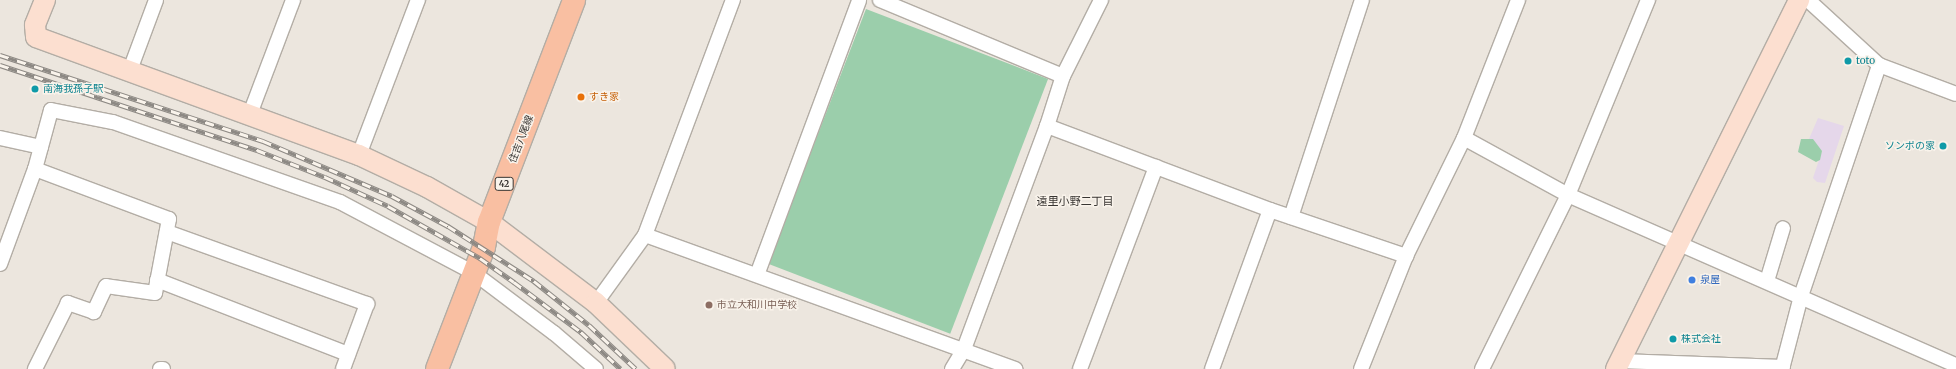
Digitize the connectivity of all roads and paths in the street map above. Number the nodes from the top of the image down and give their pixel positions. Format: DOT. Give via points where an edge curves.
graph roads {
  1 [pos="45,0"];
  2 [pos="156,0"];
  3 [pos="293,0"];
  4 [pos="418,0"];
  5 [pos="574,0"];
  6 [pos="733,0"];
  7 [pos="859,0"];
  8 [pos="880,0"];
  9 [pos="1101,0"];
  10 [pos="1362,0"];
  11 [pos="1518,0"];
  12 [pos="1648,0"];
  13 [pos="1799,0"];
  14 [pos="1808,0"];
  15 [pos="1879,65"];
  16 [pos="130,70"];
  17 [pos="1063,76"];
  18 [pos="1956,94"];
  19 [pos="250,114"];
  20 [pos="1047,126"];
  21 [pos="0,138"];
  22 [pos="1464,138"];
  23 [pos="41,147"];
  24 [pos="359,155"];
  25 [pos="1156,167"];
  26 [pos="35,169"];
  27 [pos="1568,195"];
  28 [pos="1270,210"];
  29 [pos="1291,217"];
  30 [pos="489,222"];
  31 [pos="1783,228"];
  32 [pos="167,232"];
  33 [pos="645,235"];
  34 [pos="1678,243"];
  35 [pos="1406,256"];
  36 [pos="0,264"];
  37 [pos="474,273"];
  38 [pos="757,275"];
  39 [pos="157,280"];
  40 [pos="1767,281"];
  41 [pos="1801,296"];
  42 [pos="596,303"];
  43 [pos="964,349"];
  44 [pos="348,354"];
  45 [pos="1618,365"];
  46 [pos="1956,365"];
  47 [pos="1783,368"];
  48 [pos="35,369"];
  49 [pos="343,369"];
  50 [pos="437,369"];
  51 [pos="596,369"];
  52 [pos="665,369"];
  53 [pos="952,369"];
  54 [pos="1016,369"];
  55 [pos="1080,369"];
  56 [pos="1212,369"];
  57 [pos="1360,369"];
  58 [pos="1482,369"];
  1 -- 16 [label="street" via="35,25 36,37"];
  2 -- 16 [label="street"];
  3 -- 19 [label="street"];
  4 -- 24 [label="street"];
  5 -- 30 [label="main road, 住吉八尾線 / 42"];
  6 -- 33 [label="street"];
  7 -- 38 [label="street"];
  8 -- 17 [label="street"];
  9 -- 17 [label="street"];
  10 -- 29 [label="street"];
  11 -- 22 [label="street"];
  12 -- 27 [label="street"];
  13 -- 34 [label="street"];
  14 -- 15 [label="street"];
  15 -- 18 [label="street"];
  15 -- 41 [label="street"];
  16 -- 19 [label="street"];
  17 -- 20 [label="street"];
  19 -- 24 [label="street"];
  20 -- 25 [label="street"];
  20 -- 43 [label="street"];
  21 -- 23 [label="street"];
  22 -- 27 [label="street"];
  22 -- 35 [label="street"];
  23 -- 26 [label="street"];
  23 -- 37 [label="street" via="51,110 113,122 340,202"];
  24 -- 30 [label="street" via="427,187"];
  25 -- 28 [label="street"];
  25 -- 55 [label="street"];
  26 -- 32 [label="street" via="169,219"];
  26 -- 36 [label="street"];
  27 -- 34 [label="street"];
  27 -- 58 [label="street"];
  28 -- 29 [label="street"];
  28 -- 56 [label="street"];
  29 -- 35 [label="street"];
  30 -- 37 [label="main road, 住吉八尾線 / 42"];
  30 -- 42 [label="street"];
  31 -- 40 [label="street"];
  32 -- 39 [label="street"];
  32 -- 44 [label="street" via="367,304"];
  33 -- 38 [label="street"];
  33 -- 42 [label="street"];
  34 -- 40 [label="street"];
  34 -- 45 [label="street"];
  35 -- 57 [label="street"];
  37 -- 50 [label="main road, 住吉八尾線 / 42"];
  37 -- 51 [label="street" via="554,333"];
  38 -- 43 [label="street"];
  39 -- 44 [label="street"];
  39 -- 48 [label="street" via="155,293 106,286 94,312 68,302"];
  40 -- 41 [label="street"];
  41 -- 46 [label="street" via="1925,354"];
  41 -- 47 [label="street"];
  42 -- 52 [label="street"];
  43 -- 53 [label="street"];
  43 -- 54 [label="street"];
  44 -- 49 [label="street"];
  45 -- 47 [label="street"];
}
